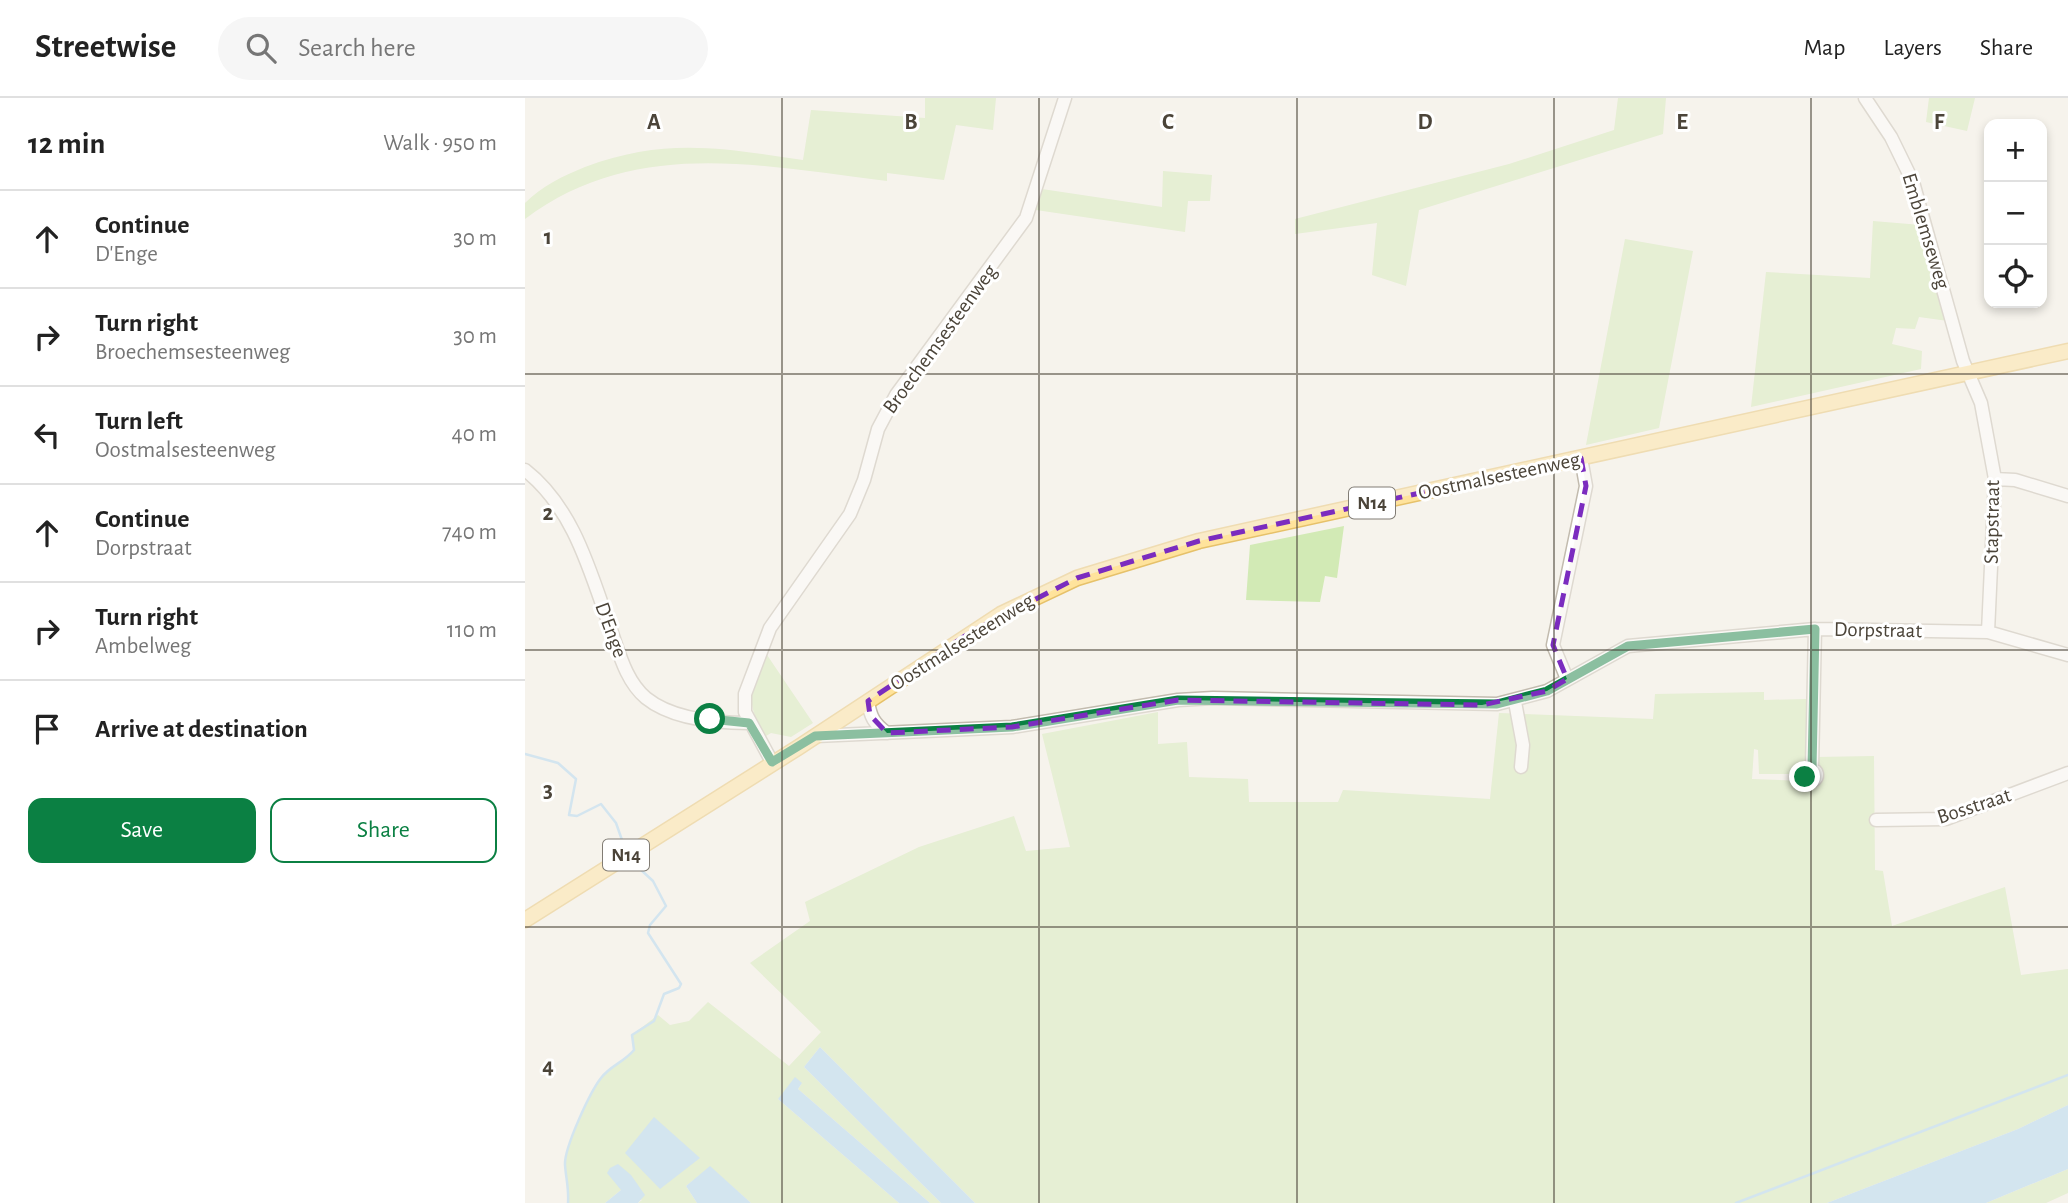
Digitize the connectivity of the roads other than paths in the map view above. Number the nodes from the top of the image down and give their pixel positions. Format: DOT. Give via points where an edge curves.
graph roads {
  1 [pos="1065,98"];
  2 [pos="1865,98"];
  3 [pos="2068,351"];
  4 [pos="1969,373"];
  5 [pos="1581,458"];
  6 [pos="525,470"];
  7 [pos="1995,480"];
  8 [pos="2068,496"];
  9 [pos="1815,629"];
  10 [pos="1988,632"];
  11 [pos="2068,655"];
  12 [pos="1567,679"];
  13 [pos="1515,702"];
  14 [pos="861,705"];
  15 [pos="749,723"];
  16 [pos="880,733"];
  17 [pos="815,736"];
  18 [pos="772,762"];
  19 [pos="1521,767"];
  20 [pos="1812,768"];
  21 [pos="2068,773"];
  22 [pos="1877,821"];
  23 [pos="525,920"];
  1 -- 15 [label="street, Broechemsesteenweg" via="1026,218 896,395 878,429 850,514 771,628 745,694"];
  2 -- 4 [label="street, Emblemseweg" via="1913,182"];
  3 -- 4 [label="main road, Oostmalsesteenweg / N14"];
  4 -- 5 [label="main road, Oostmalsesteenweg / N14"];
  4 -- 7 [label="street, Stapstraat" via="1981,403"];
  5 -- 12 [label="street" via="1586,486 1553,645"];
  5 -- 14 [label="main road, Oostmalsesteenweg / N14" via="1199,541 1090,574 1001,614"];
  6 -- 15 [label="street, D'Enge" via="548,490 567,520 583,551 625,669 645,697 693,717"];
  7 -- 8 [label="street"];
  7 -- 10 [label="street, Stapstraat"];
  9 -- 10 [label="street, Dorpstraat"];
  9 -- 12 [label="street, Dorpstraat" via="1628,646"];
  9 -- 20 [label="street"];
  10 -- 11 [label="street, Dorpstraat"];
  12 -- 13 [label="street, Dorpstraat"];
  13 -- 16 [label="street, Dorpstraat" via="1201,699 1012,727"];
  13 -- 19 [label="street" via="1523,745"];
  14 -- 16 [label="street"];
  14 -- 17 [label="main road, Oostmalsesteenweg / N14"];
  15 -- 18 [label="street, Broechemsesteenweg"];
  16 -- 17 [label="street, Dorpstraat"];
  17 -- 18 [label="main road, Oostmalsesteenweg / N14"];
  18 -- 23 [label="main road, N14"];
  21 -- 22 [label="street, Bosstraat" via="1946,819"];
}
